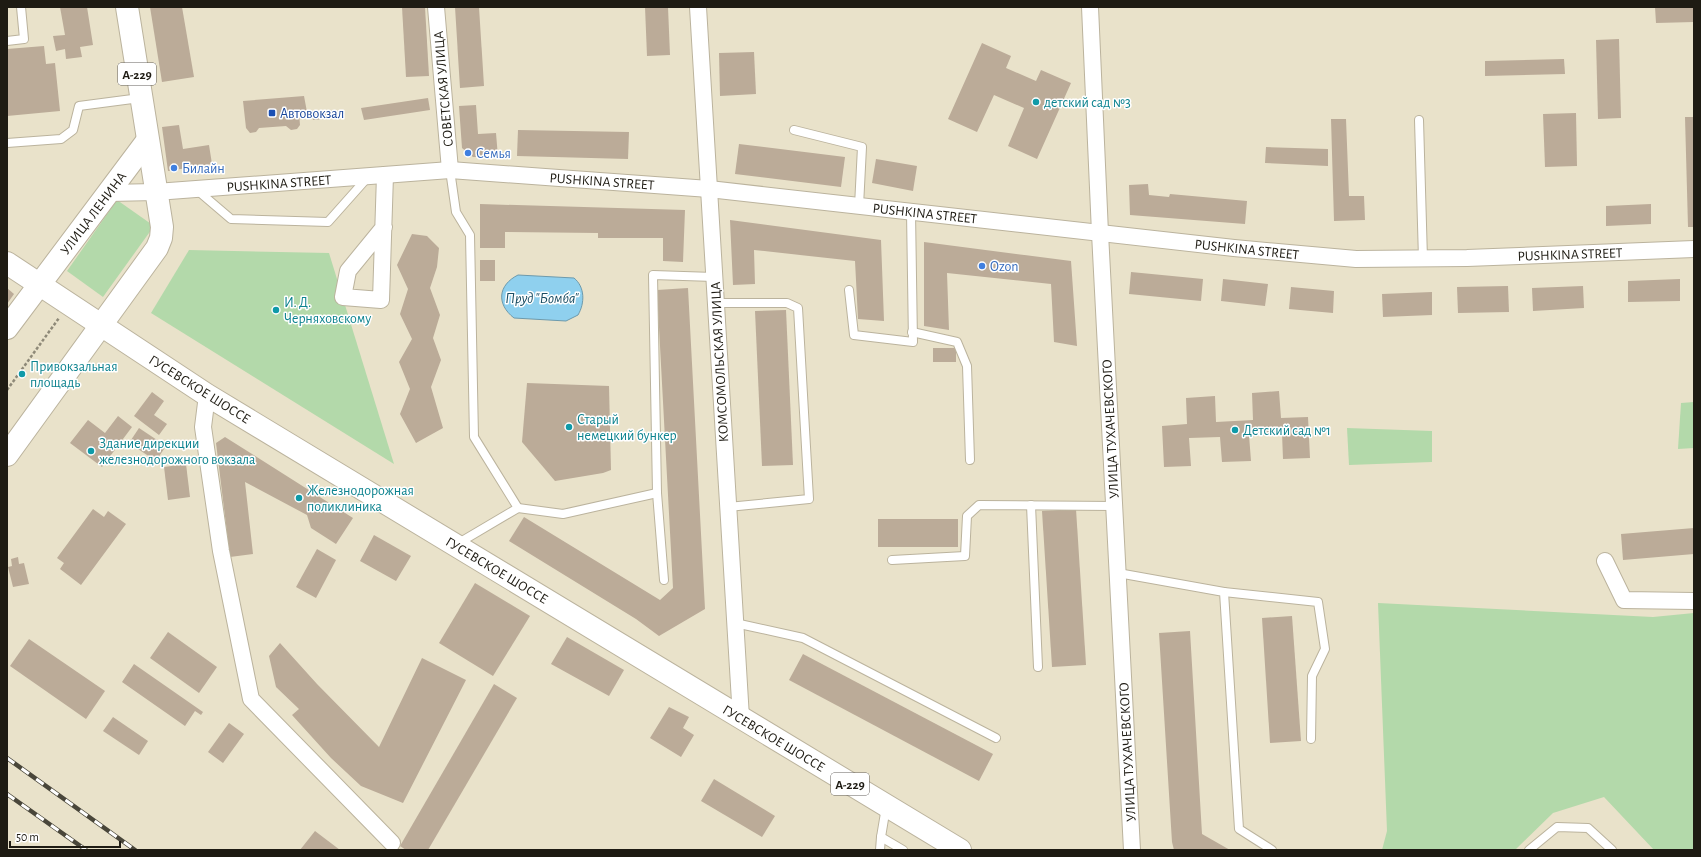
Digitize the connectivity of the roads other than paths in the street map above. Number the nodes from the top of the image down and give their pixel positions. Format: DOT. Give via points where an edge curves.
graph roads {
  1 [pos="21,7"];
  2 [pos="127,7"];
  3 [pos="436,7"];
  4 [pos="698,7"];
  5 [pos="1090,7"];
  6 [pos="7,41"];
  7 [pos="141,98"];
  8 [pos="1419,120"];
  9 [pos="794,130"];
  10 [pos="147,141"];
  11 [pos="7,143"];
  12 [pos="450,170"];
  13 [pos="385,175"];
  14 [pos="368,177"];
  15 [pos="196,189"];
  16 [pos="709,189"];
  17 [pos="156,192"];
  18 [pos="108,193"];
  19 [pos="859,206"];
  20 [pos="911,212"];
  21 [pos="384,227"];
  22 [pos="1100,233"];
  23 [pos="1694,249"];
  24 [pos="1423,259"];
  25 [pos="7,263"];
  26 [pos="714,277"];
  27 [pos="38,285"];
  28 [pos="849,290"];
  29 [pos="716,303"];
  30 [pos="100,326"];
  31 [pos="7,328"];
  32 [pos="912,332"];
  33 [pos="207,395"];
  34 [pos="7,456"];
  35 [pos="970,460"];
  36 [pos="656,493"];
  37 [pos="1031,505"];
  38 [pos="1114,506"];
  39 [pos="728,507"];
  40 [pos="518,508"];
  41 [pos="456,545"];
  42 [pos="892,560"];
  43 [pos="1605,561"];
  44 [pos="1118,573"];
  45 [pos="664,580"];
  46 [pos="1224,592"];
  47 [pos="1694,601"];
  48 [pos="735,623"];
  49 [pos="1038,667"];
  50 [pos="741,718"];
  51 [pos="996,738"];
  52 [pos="1311,739"];
  53 [pos="887,806"];
  54 [pos="881,837"];
  55 [pos="392,843"];
  56 [pos="880,850"];
  57 [pos="903,850"];
  58 [pos="960,850"];
  59 [pos="1132,850"];
  60 [pos="1272,850"];
  61 [pos="1529,850"];
  62 [pos="1612,850"];
  1 -- 6 [label="lane" via="24,39"];
  2 -- 7 [label="main road, А-229"];
  3 -- 12 [label="street, СОВЕТСКАЯ УЛИЦА"];
  4 -- 16 [label="street, КОМСОМОЛЬСКАЯ УЛИЦА"];
  5 -- 22 [label="street, УЛИЦА ТУХАЧЕВСКОГО"];
  7 -- 10 [label="main road, А-229"];
  7 -- 11 [label="lane" via="80,106 74,130 61,139"];
  8 -- 24 [label="lane"];
  9 -- 19 [label="lane" via="862,147"];
  10 -- 17 [label="main road"];
  10 -- 18 [label="main road, УЛИЦА ЛЕНИНА"];
  12 -- 13 [label="street, PUSHKINA STREET"];
  12 -- 16 [label="street, PUSHKINA STREET"];
  12 -- 40 [label="lane" via="456,212 470,235 474,437"];
  13 -- 14 [label="street, PUSHKINA STREET"];
  13 -- 21 [label="street"];
  14 -- 15 [label="street, PUSHKINA STREET"];
  14 -- 15 [label="lane" via="328,222 231,219"];
  15 -- 17 [label="street, PUSHKINA STREET"];
  16 -- 19 [label="street, PUSHKINA STREET"];
  16 -- 26 [label="street, КОМСОМОЛЬСКАЯ УЛИЦА"];
  17 -- 18 [label="street, PUSHKINA STREET"];
  17 -- 30 [label="main road" via="162,228 157,248"];
  18 -- 27 [label="main road, УЛИЦА ЛЕНИНА"];
  19 -- 20 [label="street, PUSHKINA STREET"];
  20 -- 22 [label="street, PUSHKINA STREET"];
  20 -- 32 [label="lane"];
  22 -- 24 [label="street, PUSHKINA STREET" via="1356,259"];
  22 -- 38 [label="street, УЛИЦА ТУХАЧЕВСКОГО"];
  23 -- 24 [label="street, PUSHKINA STREET"];
  25 -- 27 [label="main road, ГУСЕВСКОЕ ШОССЕ"];
  26 -- 29 [label="street, КОМСОМОЛЬСКАЯ УЛИЦА"];
  26 -- 36 [label="lane" via="653,275"];
  27 -- 30 [label="main road, ГУСЕВСКОЕ ШОССЕ / А-229"];
  27 -- 31 [label="main road, УЛИЦА ЛЕНИНА"];
  28 -- 32 [label="lane" via="854,335 913,342"];
  29 -- 39 [label="street, КОМСОМОЛЬСКАЯ УЛИЦА"];
  29 -- 39 [label="lane" via="787,303 798,308 809,499"];
  30 -- 33 [label="main road, ГУСЕВСКОЕ ШОССЕ / А-229"];
  30 -- 34 [label="main road"];
  32 -- 35 [label="lane" via="957,342 967,366"];
  33 -- 41 [label="main road, ГУСЕВСКОЕ ШОССЕ / А-229"];
  33 -- 55 [label="street" via="204,426 219,535 251,699"];
  36 -- 40 [label="lane" via="563,514"];
  36 -- 45 [label="lane"];
  37 -- 38 [label="lane"];
  37 -- 42 [label="lane" via="979,505 967,516 965,556"];
  37 -- 49 [label="lane"];
  38 -- 44 [label="street, УЛИЦА ТУХАЧЕВСКОГО"];
  39 -- 48 [label="street, КОМСОМОЛЬСКАЯ УЛИЦА"];
  40 -- 41 [label="lane"];
  41 -- 50 [label="main road, ГУСЕВСКОЕ ШОССЕ / А-229"];
  43 -- 47 [label="street" via="1624,600"];
  44 -- 46 [label="lane"];
  44 -- 59 [label="street, УЛИЦА ТУХАЧЕВСКОГО"];
  46 -- 52 [label="lane" via="1318,602 1325,650 1312,676"];
  46 -- 60 [label="lane" via="1239,829"];
  48 -- 50 [label="street, КОМСОМОЛЬСКАЯ УЛИЦА"];
  48 -- 51 [label="lane" via="803,638"];
  50 -- 53 [label="main road, ГУСЕВСКОЕ ШОССЕ / А-229"];
  53 -- 54 [label="lane"];
  53 -- 58 [label="main road, ГУСЕВСКОЕ ШОССЕ / А-229"];
  54 -- 56 [label="lane"];
  54 -- 57 [label="lane"];
  61 -- 62 [label="lane" via="1557,827 1588,828"];
}
